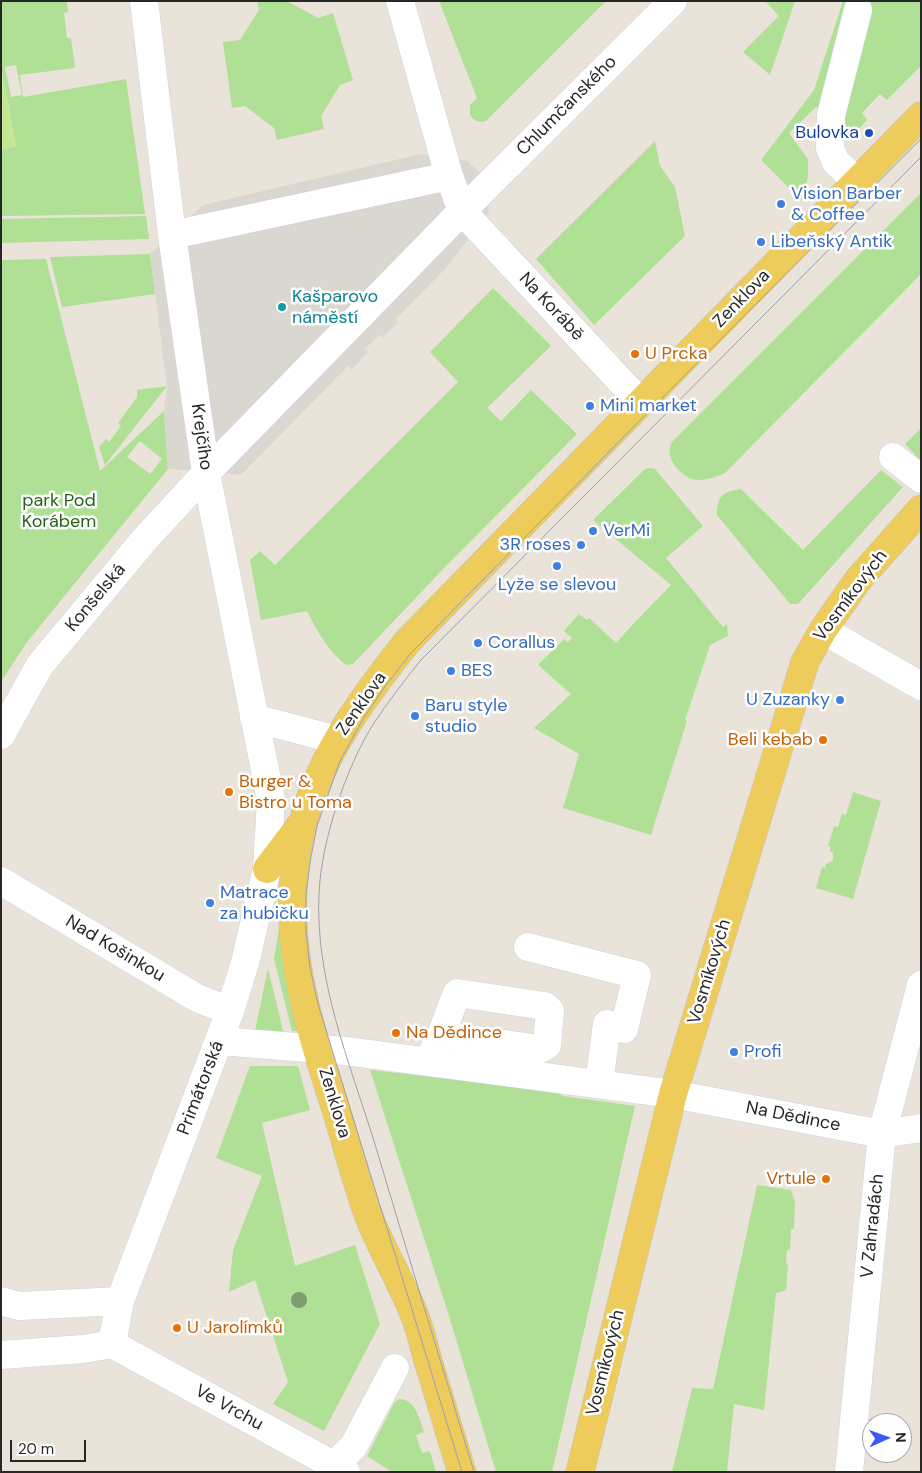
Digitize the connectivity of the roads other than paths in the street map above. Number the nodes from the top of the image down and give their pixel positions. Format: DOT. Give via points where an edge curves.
graph roads {
  1 [pos="144,1"];
  2 [pos="400,1"];
  3 [pos="663,5"];
  4 [pos="858,10"];
  5 [pos="921,116"];
  6 [pos="449,176"];
  7 [pos="857,182"];
  8 [pos="462,211"];
  9 [pos="172,235"];
  10 [pos="641,403"];
  11 [pos="893,457"];
  12 [pos="206,473"];
  13 [pos="921,479"];
  14 [pos="921,509"];
  15 [pos="823,630"];
  16 [pos="921,686"];
  17 [pos="254,718"];
  18 [pos="1,735"];
  19 [pos="337,740"];
  20 [pos="303,822"];
  21 [pos="267,869"];
  22 [pos="1,881"];
  23 [pos="528,947"];
  24 [pos="921,985"];
  25 [pos="230,1011"];
  26 [pos="441,1035"];
  27 [pos="219,1041"];
  28 [pos="316,1048"];
  29 [pos="428,1062"];
  30 [pos="599,1084"];
  31 [pos="673,1094"];
  32 [pos="921,1128"];
  33 [pos="882,1134"];
  34 [pos="1,1301"];
  35 [pos="120,1301"];
  36 [pos="112,1344"];
  37 [pos="1,1355"];
  38 [pos="395,1368"];
  39 [pos="337,1470"];
  40 [pos="462,1472"];
  41 [pos="580,1472"];
  42 [pos="848,1472"];
  1 -- 9 [label="street, Krejčího"];
  2 -- 6 [label="street"];
  3 -- 8 [label="street, Chlumčanského"];
  4 -- 7 [label="street" via="831,115 830,148 836,162"];
  5 -- 7 [label="main road, Zenklova"];
  6 -- 8 [label="street"];
  6 -- 9 [label="street"];
  7 -- 10 [label="main road, Zenklova"];
  8 -- 10 [label="street, Na Korábě"];
  8 -- 12 [label="street"];
  9 -- 12 [label="street, Krejčího"];
  10 -- 19 [label="main road, Zenklova" via="407,642 364,697"];
  11 -- 13 [label="street"];
  12 -- 17 [label="street, Krejčího"];
  12 -- 18 [label="street, Konšelská" via="40,665"];
  14 -- 15 [label="main road, Vosmíkových" via="858,580"];
  15 -- 16 [label="street"];
  15 -- 31 [label="main road, Vosmíkových" via="805,662"];
  17 -- 19 [label="street"];
  17 -- 21 [label="street, Krejčího" via="271,800"];
  19 -- 20 [label="main road, Zenklova"];
  20 -- 21 [label="main road"];
  20 -- 28 [label="main road, Zenklova" via="294,871 293,915 296,960"];
  21 -- 25 [label="street, Primátorská"];
  22 -- 25 [label="street, Nad Košinkou" via="197,998"];
  23 -- 30 [label="street" via="638,975 624,1029 607,1024"];
  24 -- 33 [label="street, V Zahradách"];
  25 -- 27 [label="street, Primátorská"];
  26 -- 29 [label="street"];
  27 -- 28 [label="street, Na Dědince"];
  27 -- 35 [label="street, Primátorská"];
  28 -- 29 [label="street, Na Dědince"];
  28 -- 40 [label="main road, Zenklova" via="369,1216 414,1315"];
  29 -- 30 [label="street, Na Dědince"];
  30 -- 31 [label="street, Na Dědince"];
  31 -- 33 [label="street, Na Dědince"];
  31 -- 41 [label="main road, Vosmíkových"];
  32 -- 33 [label="street, Na Dědince"];
  33 -- 42 [label="street, V Zahradách"];
  34 -- 35 [label="street" via="19,1306"];
  35 -- 36 [label="street, Primátorská"];
  36 -- 37 [label="street"];
  36 -- 39 [label="street, Ve Vrchu"];
  38 -- 39 [label="street" via="353,1447"];
}
